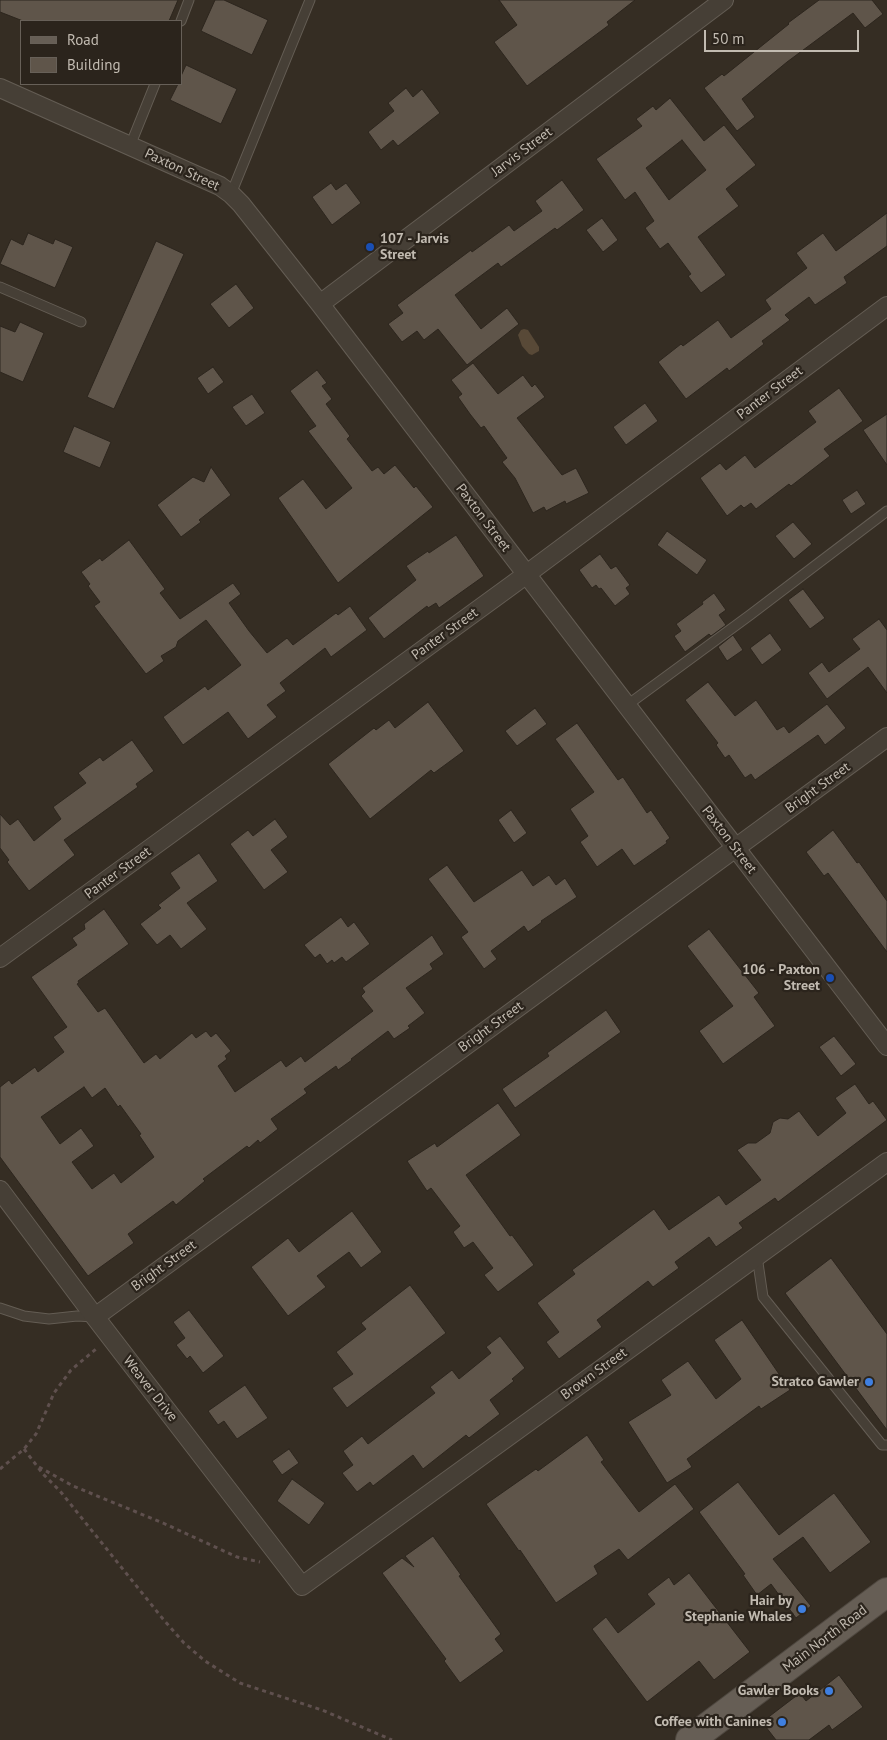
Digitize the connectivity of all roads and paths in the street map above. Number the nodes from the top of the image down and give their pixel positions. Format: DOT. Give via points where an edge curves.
graph roads {
  1 [pos="189,0"];
  2 [pos="310,0"];
  3 [pos="724,0"];
  4 [pos="181,20"];
  5 [pos="155,85"];
  6 [pos="0,88"];
  7 [pos="130,146"];
  8 [pos="231,194"];
  9 [pos="0,288"];
  10 [pos="320,304"];
  11 [pos="887,306"];
  12 [pos="81,322"];
  13 [pos="887,511"];
  14 [pos="526,575"];
  15 [pos="626,706"];
  16 [pos="887,737"];
  17 [pos="735,849"];
  18 [pos="0,958"];
  19 [pos="887,1046"];
  20 [pos="887,1162"];
  21 [pos="0,1190"];
  22 [pos="758,1256"];
  23 [pos="0,1308"];
  24 [pos="95,1317"];
  25 [pos="99,1347"];
  26 [pos="887,1445"];
  27 [pos="24,1450"];
  28 [pos="36,1466"];
  29 [pos="0,1469"];
  30 [pos="280,1558"];
  31 [pos="302,1586"];
  32 [pos="887,1592"];
  33 [pos="392,1740"];
  34 [pos="690,1740"];
  1 -- 4 [label="lane"];
  2 -- 8 [label="lane"];
  3 -- 10 [label="street, Jarvis Street"];
  5 -- 7 [label="lane"];
  6 -- 7 [label="street, Paxton Street"];
  7 -- 8 [label="street, Paxton Street" via="220,186"];
  8 -- 10 [label="street, Paxton Street"];
  9 -- 12 [label="lane"];
  10 -- 14 [label="street, Paxton Street"];
  11 -- 14 [label="street, Panter Street"];
  13 -- 15 [label="lane"];
  14 -- 15 [label="street, Paxton Street"];
  14 -- 18 [label="street, Panter Street"];
  15 -- 17 [label="street, Paxton Street"];
  16 -- 17 [label="street, Bright Street"];
  17 -- 19 [label="street, Paxton Street"];
  17 -- 24 [label="street, Bright Street"];
  20 -- 22 [label="street, Brown Street"];
  21 -- 24 [label="street, Weaver Drive"];
  22 -- 26 [label="lane" via="763,1297 882,1444"];
  22 -- 31 [label="street, Brown Street"];
  23 -- 24 [label="lane" via="24,1316 49,1319"];
  24 -- 30 [label="street, Weaver Drive"];
  25 -- 27 [label="path" via="71,1370 54,1393 36,1434"];
  27 -- 28 [label="path"];
  27 -- 29 [label="path"];
  28 -- 30 [label="path" via="73,1486 237,1557 257,1562 272,1562"];
  28 -- 33 [label="path" via="184,1643 205,1661 240,1683 322,1710"];
  30 -- 31 [label="street, Weaver Drive"];
  32 -- 34 [label="main road, Main North Road"];
}
